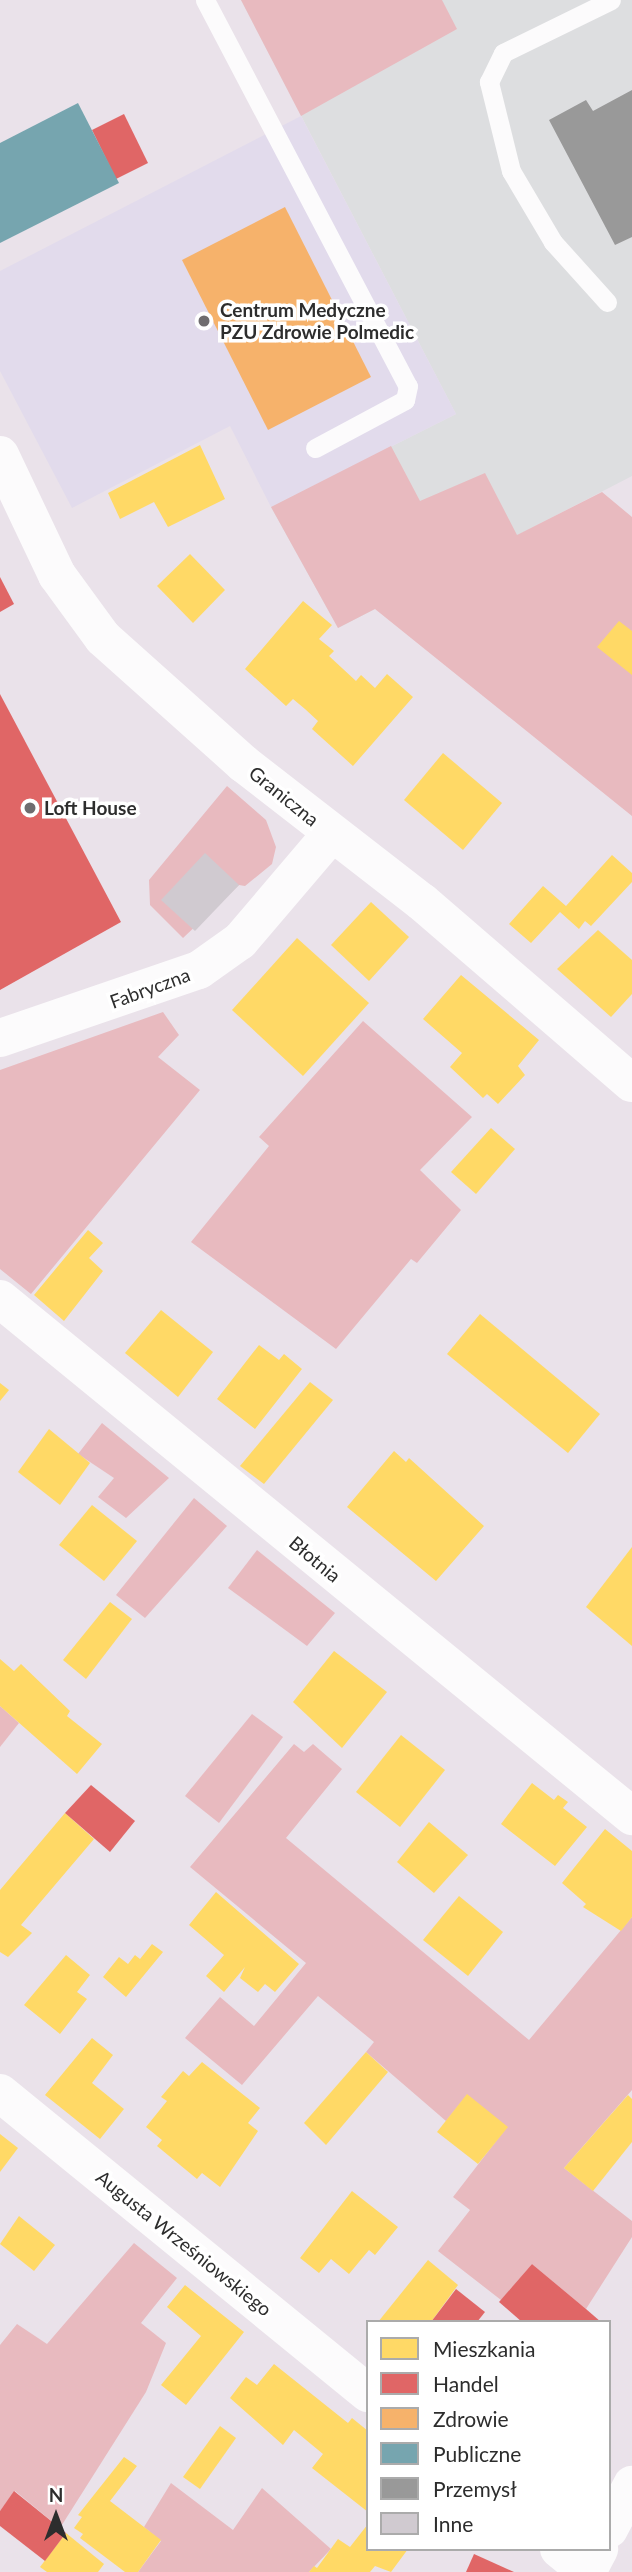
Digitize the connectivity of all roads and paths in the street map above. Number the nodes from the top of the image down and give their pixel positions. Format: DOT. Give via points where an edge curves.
graph roads {
  1 [pos="205,0"];
  2 [pos="611,0"];
  3 [pos="607,302"];
  4 [pos="315,448"];
  5 [pos="0,455"];
  6 [pos="331,834"];
  7 [pos="0,1038"];
  8 [pos="632,1083"];
  9 [pos="0,1299"];
  10 [pos="632,1816"];
  11 [pos="0,2093"];
  12 [pos="366,2391"];
  13 [pos="632,2485"];
  14 [pos="611,2525"];
  15 [pos="561,2551"];
  16 [pos="598,2551"];
  17 [pos="587,2572"];
  1 -- 4 [label="lane" via="408,386 405,400"];
  2 -- 3 [label="lane" via="503,53 489,82 511,171 553,242"];
  5 -- 6 [label="street, Graniczna" via="57,575 103,638"];
  6 -- 7 [label="street, Fabryczna" via="240,941 200,970"];
  6 -- 8 [label="street, Graniczna" via="422,902"];
  9 -- 10 [label="street, Błotnia"];
  11 -- 12 [label="street, Augusta Wrześniowskiego"];
  13 -- 14 [label="street"];
  15 -- 17 [label="street"];
  16 -- 17 [label="street"];
}
